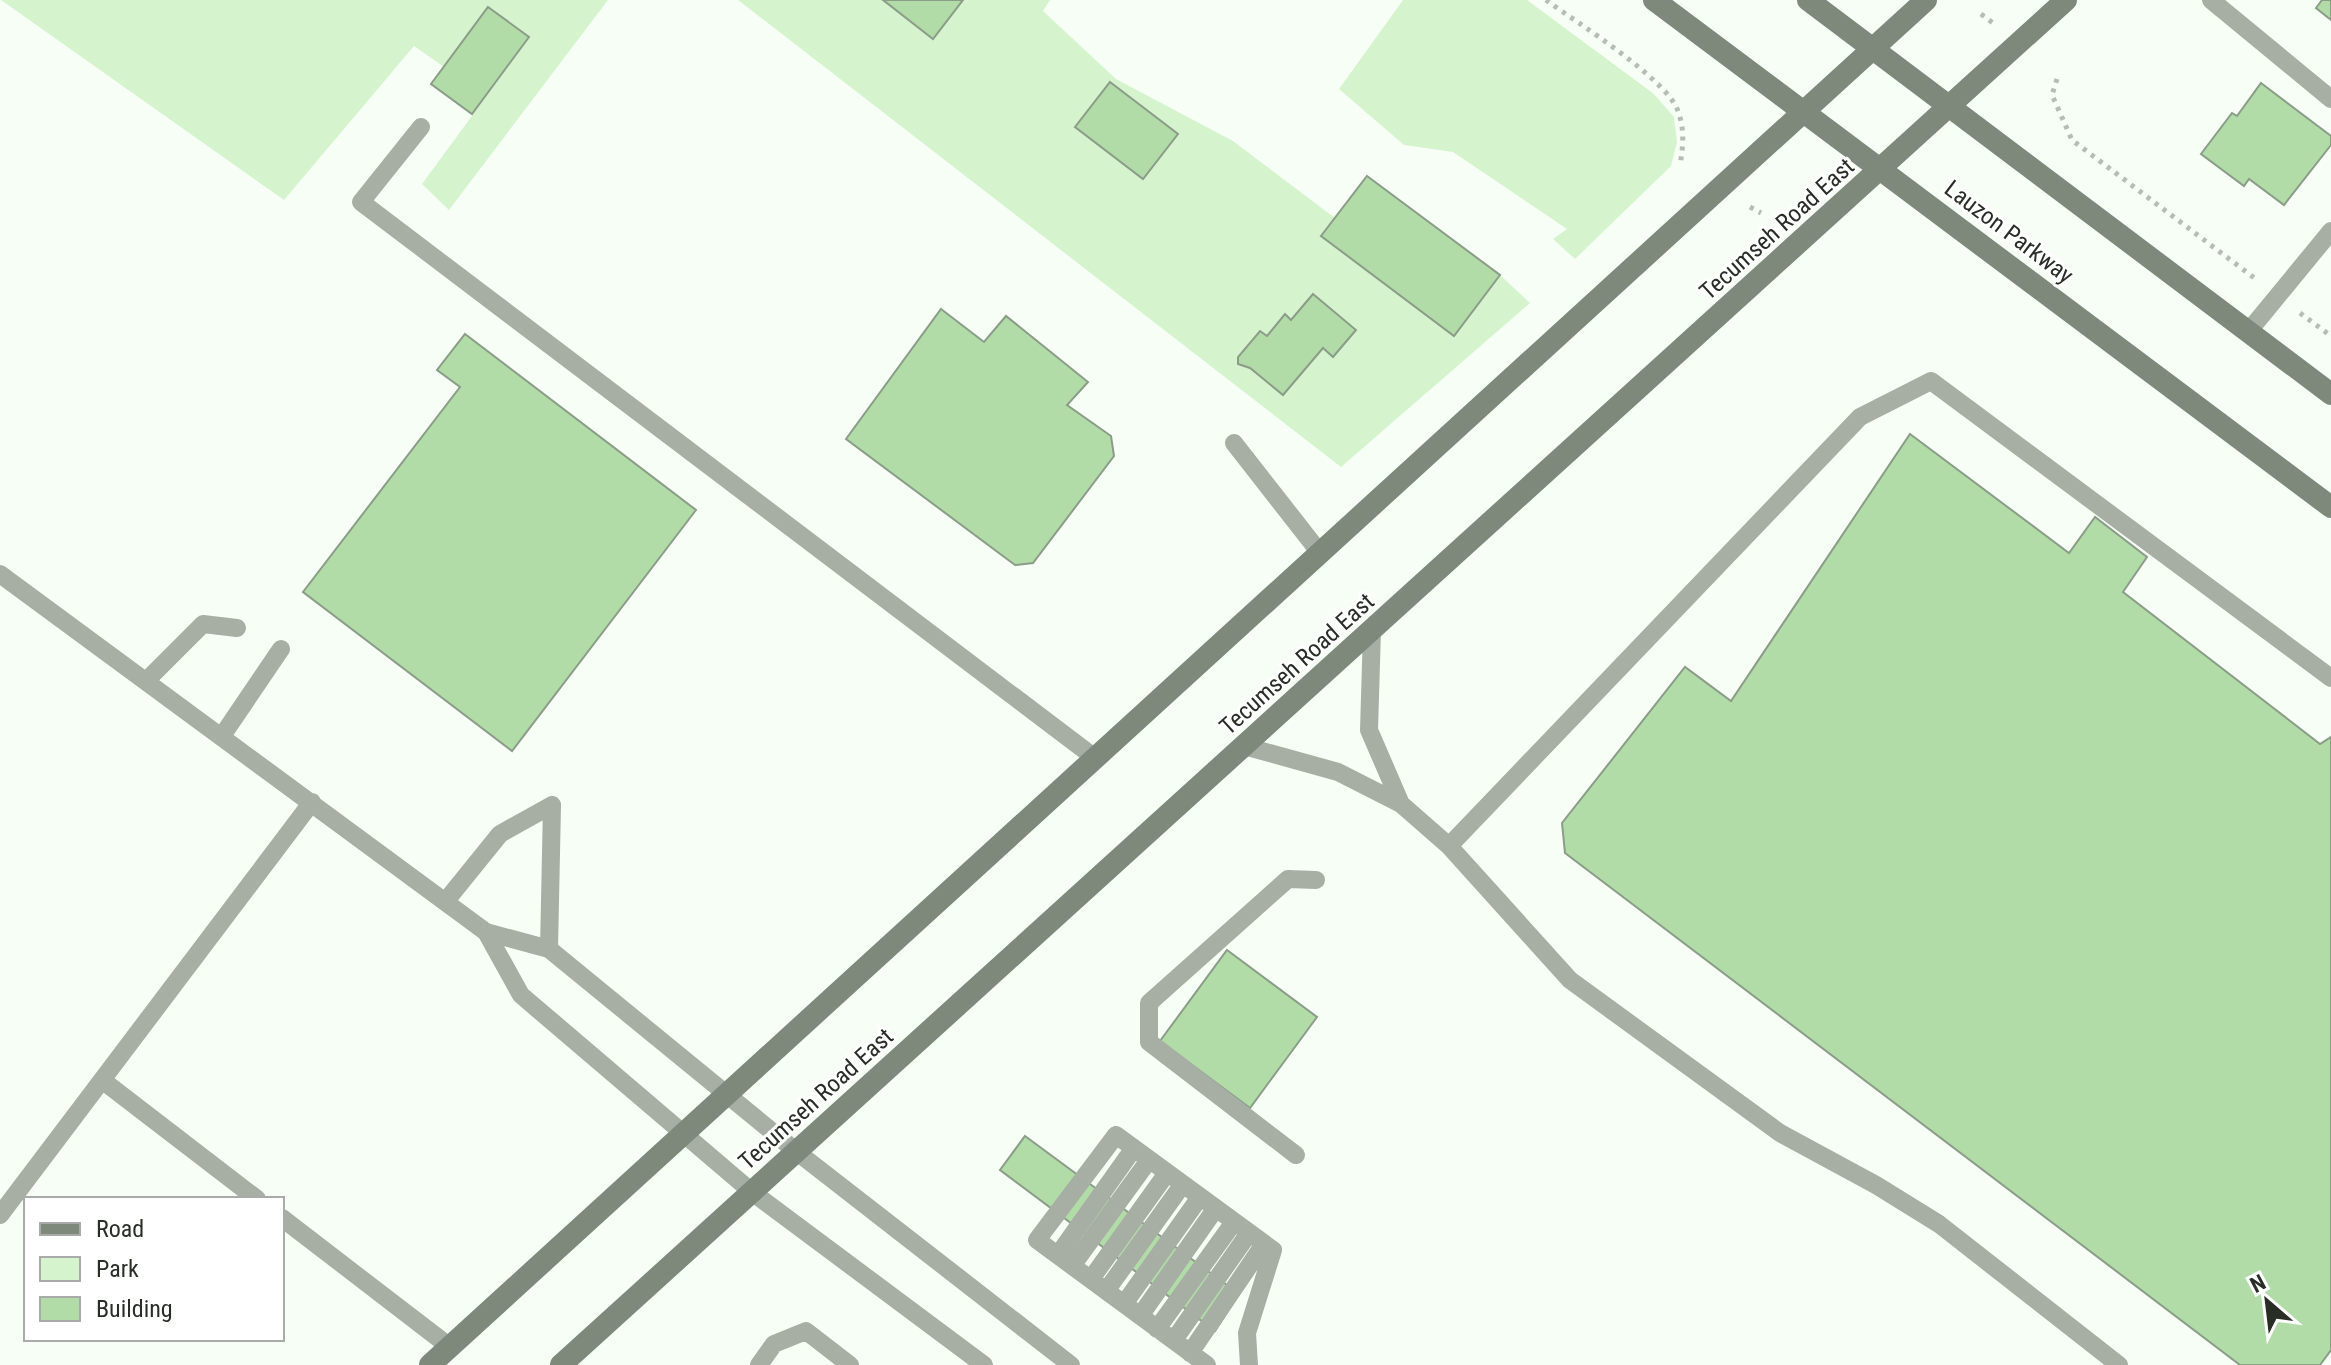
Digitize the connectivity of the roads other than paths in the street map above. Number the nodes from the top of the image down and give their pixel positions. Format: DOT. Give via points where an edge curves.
graph roads {
  1 [pos="1654,0"];
  2 [pos="1808,0"];
  3 [pos="1926,0"];
  4 [pos="2066,0"];
  5 [pos="2211,0"];
  6 [pos="1873,48"];
  7 [pos="2331,99"];
  8 [pos="1949,107"];
  9 [pos="1804,111"];
  10 [pos="421,127"];
  11 [pos="1882,169"];
  12 [pos="2331,231"];
  13 [pos="2248,332"];
  14 [pos="2331,394"];
  15 [pos="1234,443"];
  16 [pos="2331,507"];
  17 [pos="1320,553"];
  18 [pos="0,574"];
  19 [pos="237,628"];
  20 [pos="1372,630"];
  21 [pos="281,649"];
  22 [pos="2331,678"];
  23 [pos="146,681"];
  24 [pos="222,736"];
  25 [pos="1244,746"];
  26 [pos="1095,758"];
  27 [pos="312,802"];
  28 [pos="1401,804"];
  29 [pos="1449,846"];
  30 [pos="1316,880"];
  31 [pos="445,902"];
  32 [pos="486,932"];
  33 [pos="549,949"];
  34 [pos="102,1080"];
  35 [pos="727,1095"];
  36 [pos="684,1134"];
  37 [pos="797,1152"];
  38 [pos="1296,1155"];
  39 [pos="1149,1160"];
  40 [pos="1167,1173"];
  41 [pos="1183,1184"];
  42 [pos="752,1192"];
  43 [pos="254,1197"];
  44 [pos="1200,1197"];
  45 [pos="1216,1208"];
  46 [pos="0,1215"];
  47 [pos="284,1220"];
  48 [pos="1234,1222"];
  49 [pos="1257,1238"];
  50 [pos="1065,1260"];
  51 [pos="1091,1279"];
  52 [pos="1106,1291"];
  53 [pos="1124,1304"];
  54 [pos="1140,1316"];
  55 [pos="1157,1329"];
  56 [pos="1174,1340"];
  57 [pos="450,1347"];
  58 [pos="1190,1353"];
  59 [pos="430,1365"];
  60 [pos="561,1365"];
  61 [pos="759,1365"];
  62 [pos="850,1365"];
  63 [pos="984,1365"];
  64 [pos="1071,1365"];
  65 [pos="1207,1365"];
  66 [pos="1249,1365"];
  67 [pos="2119,1365"];
  1 -- 9 [label="main road, Lauzon Parkway"];
  2 -- 6 [label="main road"];
  3 -- 6 [label="main road"];
  4 -- 8 [label="main road, Tecumseh Road East"];
  5 -- 7 [label="lane"];
  6 -- 8 [label="main road"];
  6 -- 9 [label="main road"];
  8 -- 11 [label="main road, Tecumseh Road East"];
  8 -- 13 [label="main road"];
  9 -- 11 [label="main road, Lauzon Parkway"];
  9 -- 17 [label="main road"];
  10 -- 26 [label="lane" via="361,202"];
  11 -- 16 [label="main road, Lauzon Parkway"];
  11 -- 20 [label="main road, Tecumseh Road East"];
  12 -- 13 [label="lane"];
  13 -- 14 [label="main road"];
  15 -- 17 [label="lane"];
  17 -- 26 [label="main road"];
  18 -- 23 [label="lane"];
  19 -- 23 [label="lane" via="203,624"];
  20 -- 25 [label="main road, Tecumseh Road East"];
  20 -- 28 [label="lane" via="1369,730"];
  21 -- 24 [label="lane"];
  22 -- 29 [label="lane" via="1931,381 1860,417"];
  23 -- 24 [label="lane"];
  24 -- 27 [label="lane"];
  25 -- 28 [label="lane" via="1338,772"];
  25 -- 37 [label="main road, Tecumseh Road East"];
  26 -- 35 [label="main road"];
  27 -- 31 [label="lane"];
  27 -- 34 [label="lane"];
  28 -- 29 [label="lane"];
  29 -- 67 [label="lane" via="1570,980 1780,1133 1939,1224"];
  30 -- 38 [label="lane" via="1288,879 1149,1003 1149,1042"];
  31 -- 32 [label="lane"];
  31 -- 33 [label="lane" via="500,834 552,805"];
  32 -- 33 [label="lane"];
  32 -- 36 [label="lane" via="521,995"];
  33 -- 35 [label="lane"];
  34 -- 43 [label="lane"];
  34 -- 46 [label="lane"];
  35 -- 36 [label="main road"];
  35 -- 37 [label="lane"];
  36 -- 42 [label="lane"];
  36 -- 57 [label="main road"];
  37 -- 42 [label="main road, Tecumseh Road East"];
  37 -- 64 [label="lane"];
  39 -- 40 [label="lane"];
  39 -- 50 [label="lane"];
  39 -- 50 [label="lane" via="1116,1135 1037,1240"];
  40 -- 41 [label="lane"];
  40 -- 51 [label="lane"];
  41 -- 44 [label="lane"];
  41 -- 52 [label="lane"];
  42 -- 60 [label="main road, Tecumseh Road East"];
  42 -- 63 [label="lane"];
  44 -- 45 [label="lane"];
  44 -- 53 [label="lane"];
  45 -- 48 [label="lane"];
  45 -- 54 [label="lane"];
  47 -- 57 [label="lane"];
  48 -- 49 [label="lane"];
  48 -- 55 [label="lane"];
  49 -- 56 [label="lane"];
  49 -- 58 [label="lane"];
  49 -- 66 [label="lane" via="1273,1250 1247,1333"];
  50 -- 51 [label="lane"];
  51 -- 52 [label="lane"];
  52 -- 53 [label="lane"];
  53 -- 54 [label="lane"];
  54 -- 55 [label="lane"];
  55 -- 56 [label="lane"];
  56 -- 58 [label="lane"];
  57 -- 59 [label="main road"];
  58 -- 65 [label="lane"];
  61 -- 62 [label="lane" via="774,1344 806,1331"];
}
